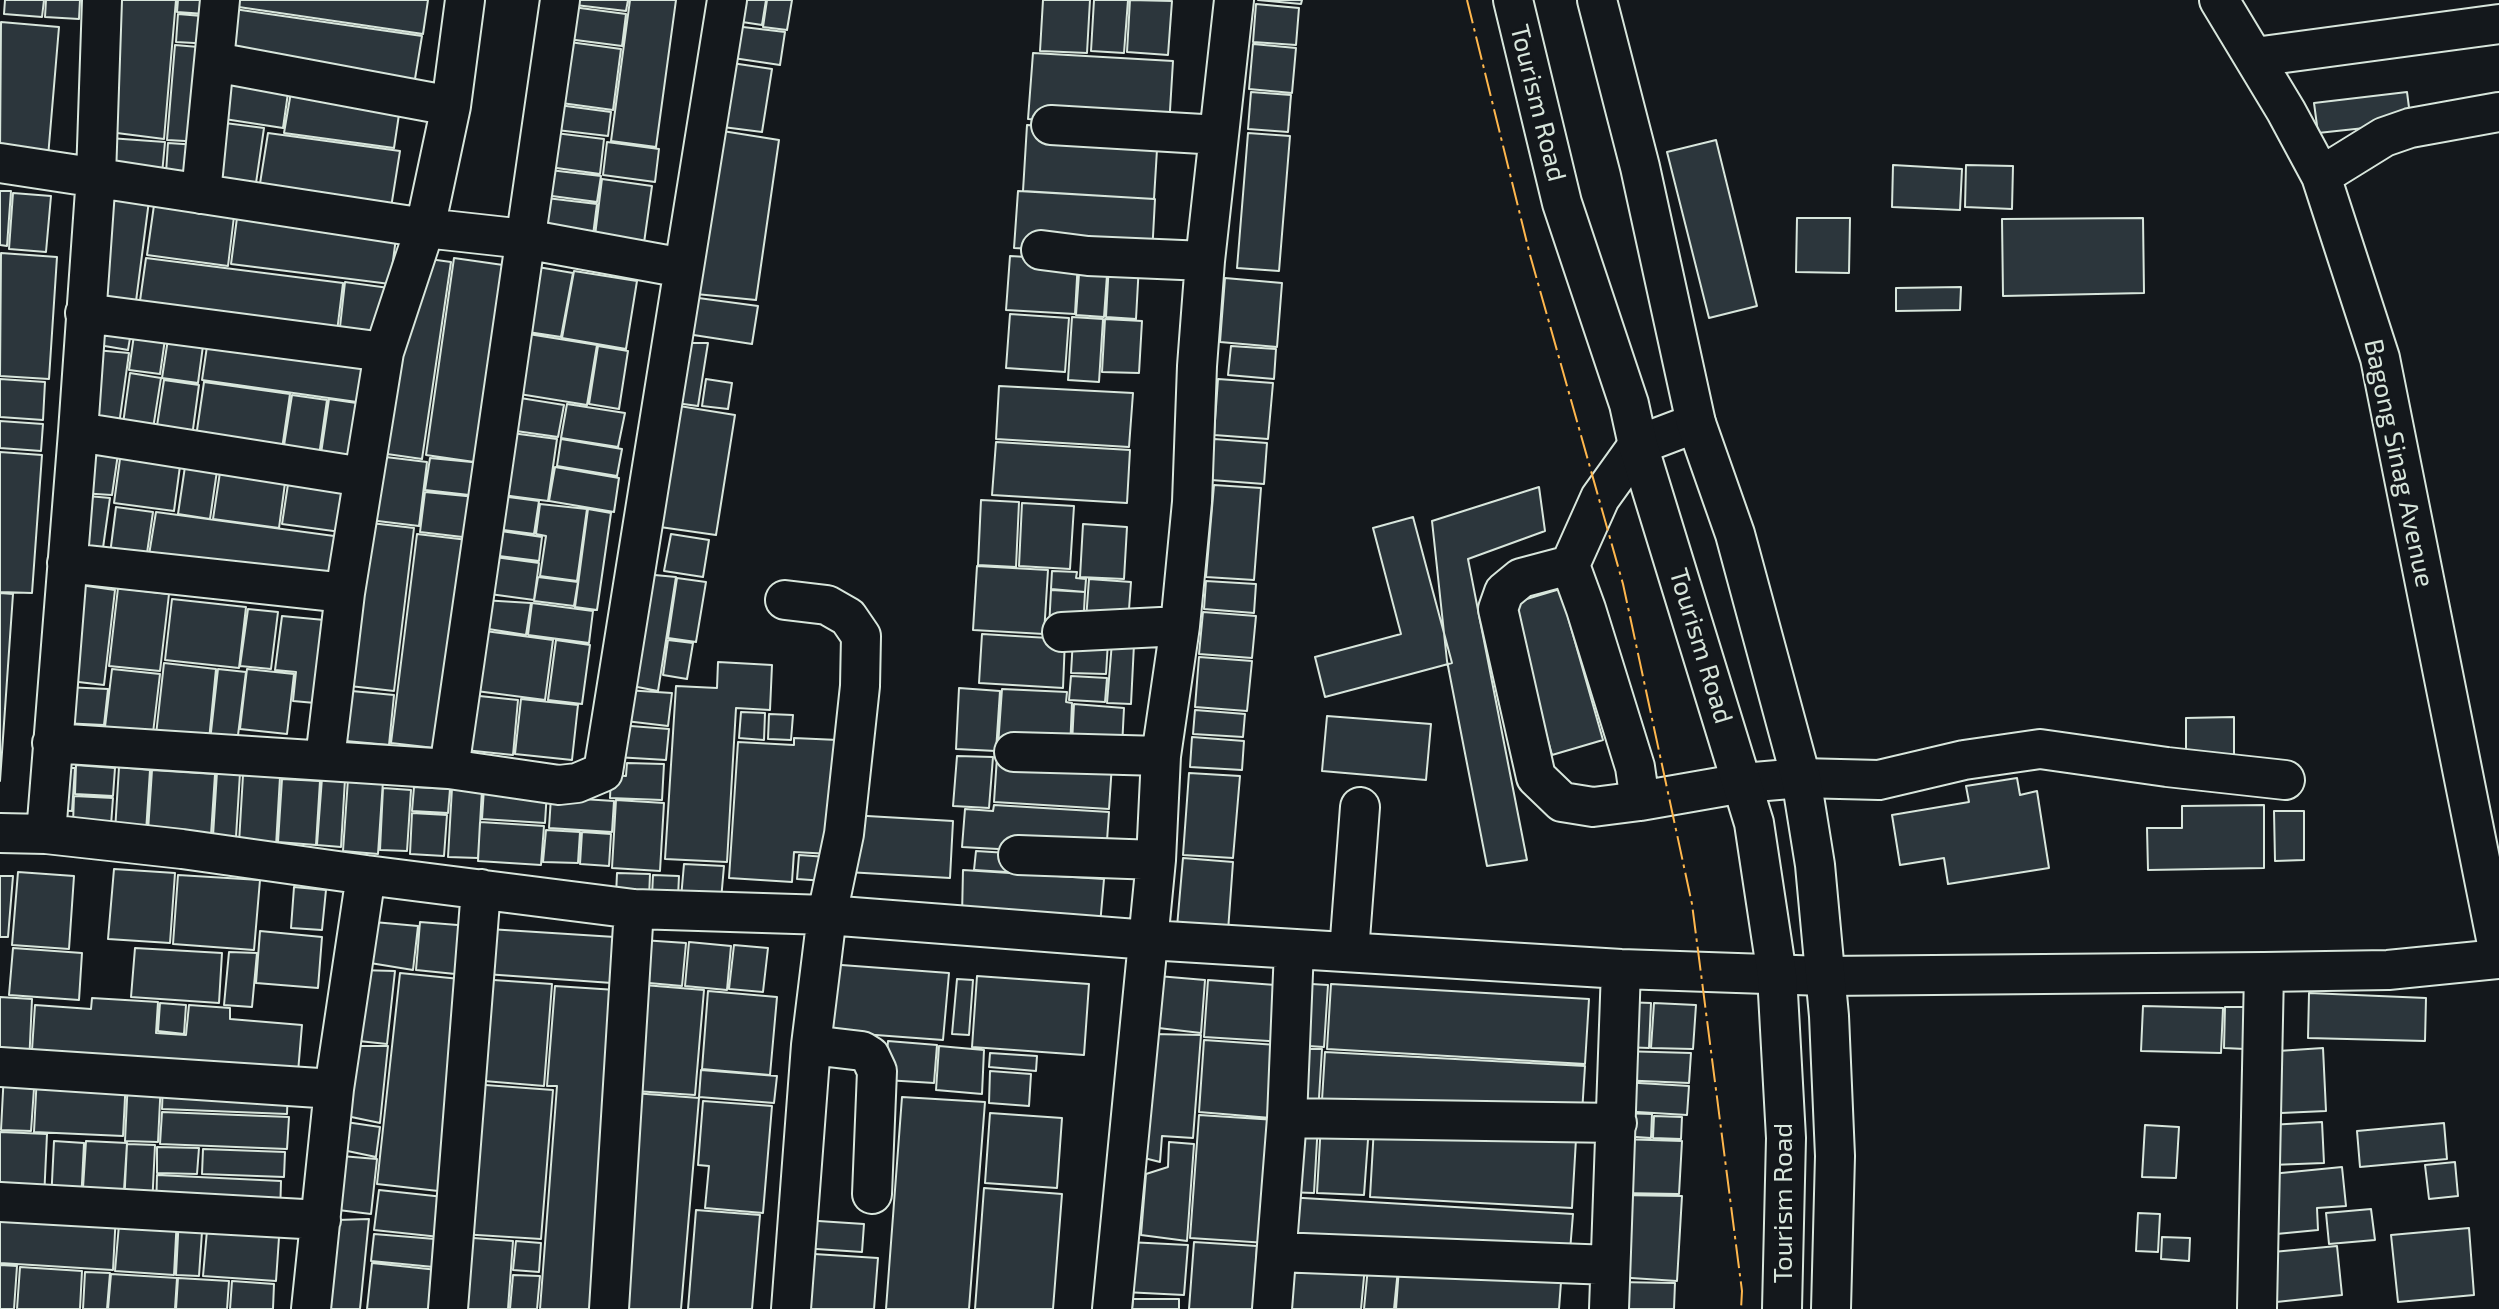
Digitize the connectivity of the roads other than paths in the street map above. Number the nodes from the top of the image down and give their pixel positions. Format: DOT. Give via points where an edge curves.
graph roads {
  1 [pos="102,0"];
  2 [pos="220,0"];
  3 [pos="465,0"];
  4 [pos="560,0"];
  5 [pos="727,0"];
  6 [pos="1234,0"];
  7 [pos="1513,0"];
  8 [pos="1597,0"];
  9 [pos="2219,0"];
  10 [pos="2499,24"];
  11 [pos="2255,57"];
  12 [pos="215,62"];
  13 [pos="451,106"];
  14 [pos="2499,112"];
  15 [pos="1051,125"];
  16 [pos="1219,135"];
  17 [pos="0,163"];
  18 [pos="96,176"];
  19 [pos="2321,176"];
  20 [pos="201,194"];
  21 [pos="425,228"];
  22 [pos="525,239"];
  23 [pos="1041,250"];
  24 [pos="1205,261"];
  25 [pos="683,268"];
  26 [pos="85,313"];
  27 [pos="384,352"];
  28 [pos="1696,423"];
  29 [pos="78,432"];
  30 [pos="1638,445"];
  31 [pos="363,477"];
  32 [pos="67,563"];
  33 [pos="1570,565"];
  34 [pos="345,593"];
  35 [pos="785,600"];
  36 [pos="1180,626"];
  37 [pos="1062,632"];
  38 [pos="52,743"];
  39 [pos="1014,752"];
  40 [pos="1161,755"];
  41 [pos="325,759"];
  42 [pos="449,769"];
  43 [pos="1801,778"];
  44 [pos="2285,780"];
  45 [pos="1743,783"];
  46 [pos="1640,801"];
  47 [pos="1360,807"];
  48 [pos="0,833"];
  49 [pos="46,834"];
  50 [pos="1018,855"];
  51 [pos="1156,860"];
  52 [pos="366,875"];
  53 [pos="481,888"];
  54 [pos="634,909"];
  55 [pos="827,915"];
  56 [pos="1149,940"];
  57 [pos="1294,949"];
  58 [pos="1349,952"];
  59 [pos="2499,956"];
  60 [pos="1621,969"];
  61 [pos="2264,972"];
  62 [pos="1777,975"];
  63 [pos="1824,976"];
  64 [pos="811,1045"];
  65 [pos="0,1067"];
  66 [pos="334,1089"];
  67 [pos="1287,1118"];
  68 [pos="1617,1123"];
  69 [pos="872,1194"];
  70 [pos="0,1202"];
  71 [pos="321,1220"];
  72 [pos="1277,1252"];
  73 [pos="1610,1265"];
  74 [pos="311,1309"];
  75 [pos="448,1309"];
  76 [pos="609,1309"];
  77 [pos="791,1309"];
  78 [pos="1112,1309"];
  79 [pos="1272,1309"];
  80 [pos="1609,1309"];
  81 [pos="1782,1309"];
  82 [pos="1831,1309"];
  83 [pos="2257,1309"];
  1 -- 18 [label="street"];
  2 -- 12 [label="street"];
  3 -- 13 [label="street"];
  4 -- 22 [label="street"];
  5 -- 25 [label="street"];
  6 -- 16 [label="street"];
  7 -- 30 [label="street, Tourism Road" via="1562,203 1629,404"];
  8 -- 28 [label="street, Tourism Road" via="1640,167"];
  9 -- 11 [label="street, Bagong Sinag Avenue"];
  10 -- 11 [label="street"];
  11 -- 19 [label="street, Bagong Sinag Avenue"];
  12 -- 13 [label="street"];
  12 -- 20 [label="street"];
  13 -- 21 [label="street"];
  14 -- 19 [label="street" via="2384,137"];
  15 -- 16 [label="street"];
  16 -- 24 [label="street"];
  17 -- 18 [label="street"];
  18 -- 20 [label="street"];
  18 -- 26 [label="street"];
  19 -- 59 [label="street, Bagong Sinag Avenue" via="2380,358"];
  20 -- 21 [label="street"];
  21 -- 22 [label="street"];
  21 -- 27 [label="street"];
  22 -- 25 [label="street"];
  22 -- 42 [label="street"];
  23 -- 24 [label="street"];
  24 -- 36 [label="street"];
  25 -- 42 [label="street" via="603,772 559,785"];
  26 -- 27 [label="street"];
  26 -- 29 [label="street"];
  27 -- 31 [label="street"];
  28 -- 30 [label="street"];
  28 -- 43 [label="street, Tourism Road" via="1735,534"];
  29 -- 31 [label="street"];
  29 -- 32 [label="street"];
  30 -- 33 [label="street" via="1600,498"];
  30 -- 45 [label="street, Tourism Road"];
  31 -- 34 [label="street"];
  32 -- 34 [label="street"];
  32 -- 38 [label="street"];
  33 -- 46 [label="street" via="1635,767"];
  33 -- 46 [label="street" via="1521,578 1504,592 1498,609 1536,778 1562,802 1592,807"];
  34 -- 41 [label="street"];
  35 -- 55 [label="street" via="827,605 848,617 861,636 844,834"];
  36 -- 37 [label="street"];
  36 -- 40 [label="street"];
  38 -- 41 [label="street"];
  38 -- 49 [label="street"];
  39 -- 40 [label="street"];
  40 -- 51 [label="street"];
  41 -- 42 [label="street"];
  43 -- 44 [label="street" via="1879,780 1964,760 2040,749"];
  43 -- 45 [label="street"];
  43 -- 63 [label="street, Tourism Road" via="1815,865"];
  45 -- 46 [label="street"];
  45 -- 62 [label="street, Tourism Road" via="1754,823"];
  47 -- 58 [label="street"];
  48 -- 49 [label="street"];
  49 -- 52 [label="street"];
  50 -- 51 [label="street"];
  51 -- 56 [label="street"];
  52 -- 53 [label="street"];
  52 -- 66 [label="street"];
  53 -- 54 [label="street"];
  53 -- 75 [label="street"];
  54 -- 55 [label="street"];
  54 -- 76 [label="street"];
  55 -- 56 [label="street"];
  55 -- 64 [label="street"];
  56 -- 57 [label="street"];
  56 -- 78 [label="street"];
  57 -- 58 [label="street"];
  57 -- 67 [label="street"];
  58 -- 60 [label="street"];
  59 -- 61 [label="street" via="2388,970"];
  60 -- 62 [label="street"];
  60 -- 68 [label="street"];
  61 -- 63 [label="street"];
  61 -- 83 [label="street"];
  62 -- 63 [label="street"];
  62 -- 81 [label="street, Tourism Road" via="1786,1138"];
  63 -- 82 [label="street, Tourism Road" via="1835,1156"];
  64 -- 69 [label="street" via="862,1051 877,1071"];
  64 -- 77 [label="street"];
  65 -- 66 [label="street"];
  66 -- 71 [label="street"];
  67 -- 68 [label="street"];
  67 -- 72 [label="street"];
  68 -- 73 [label="street"];
  70 -- 71 [label="street"];
  71 -- 74 [label="street"];
  72 -- 73 [label="street"];
  72 -- 79 [label="street"];
  73 -- 80 [label="street"];
}
